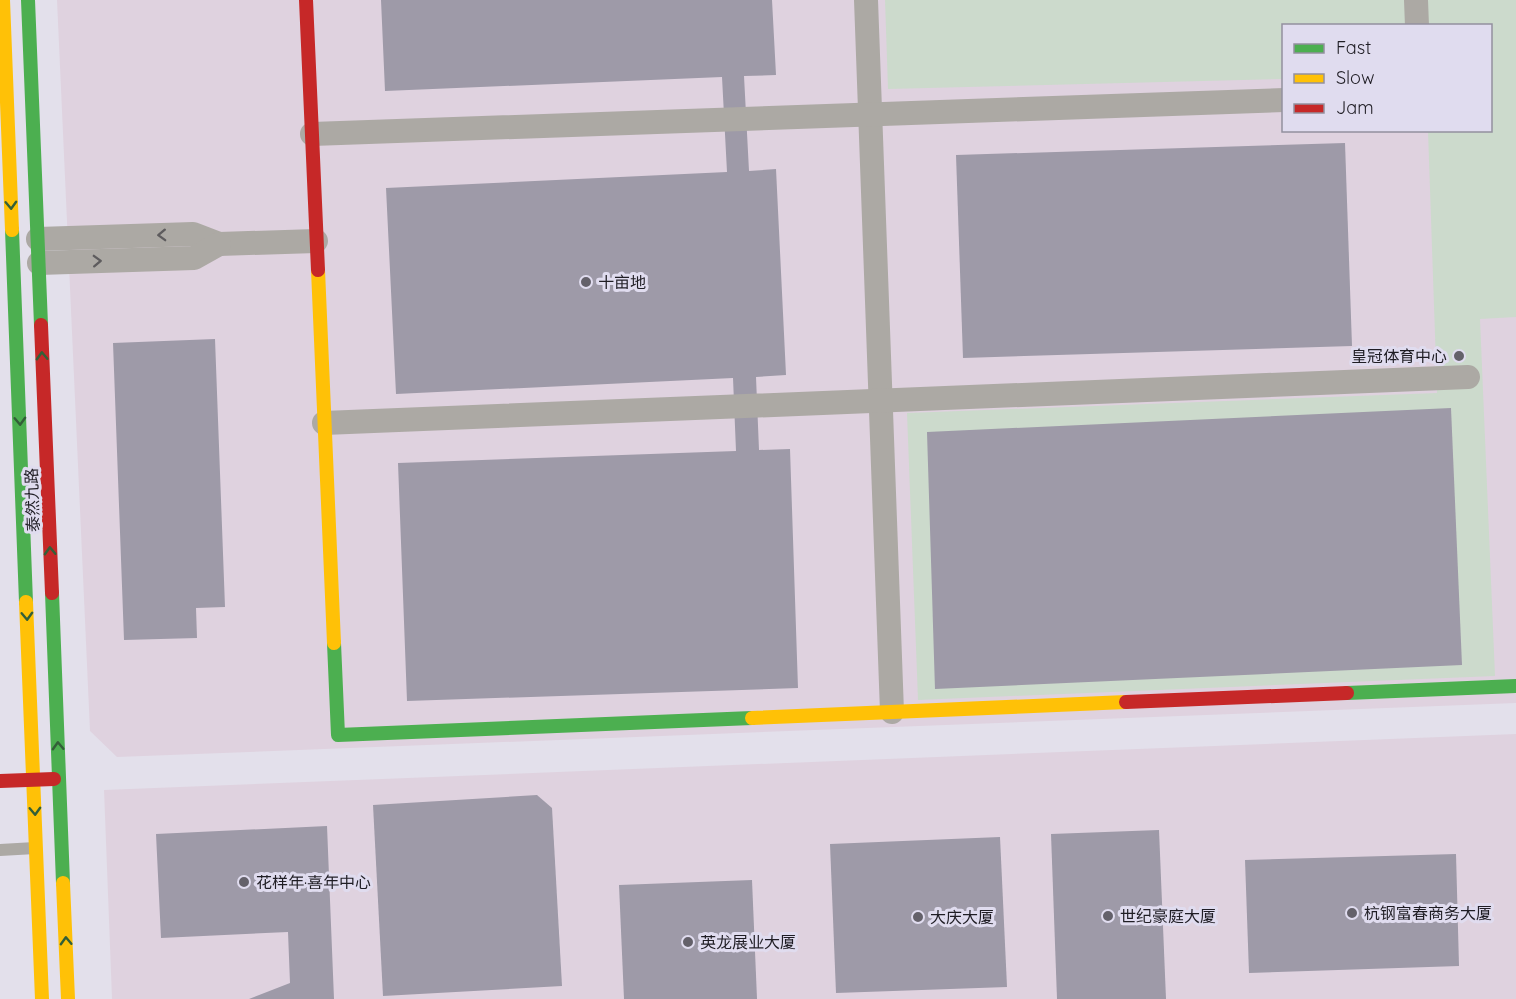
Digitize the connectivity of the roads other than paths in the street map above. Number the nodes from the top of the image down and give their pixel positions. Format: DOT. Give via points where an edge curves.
graph roads {
  1 [pos="3,0"];
  2 [pos="28,0"];
  3 [pos="306,0"];
  4 [pos="866,0"];
  5 [pos="1416,0"];
  6 [pos="1417,24"];
  7 [pos="1282,100"];
  8 [pos="870,114"];
  9 [pos="312,135"];
  10 [pos="6,241"];
  11 [pos="316,241"];
  12 [pos="38,251"];
  13 [pos="7,264"];
  14 [pos="1468,377"];
  15 [pos="881,401"];
  16 [pos="324,423"];
  17 [pos="1516,686"];
  18 [pos="892,712"];
  19 [pos="59,779"];
  20 [pos="34,780"];
  21 [pos="0,781"];
  22 [pos="36,848"];
  23 [pos="0,850"];
  24 [pos="42,999"];
  25 [pos="68,999"];
  1 -- 10 [label="street, 泰然九路, one-way"];
  2 -- 12 [label="street, 泰然九路"];
  3 -- 9 [label="street"];
  4 -- 8 [label="street"];
  5 -- 6 [label="street"];
  7 -- 8 [label="street"];
  8 -- 9 [label="street"];
  8 -- 15 [label="street"];
  9 -- 11 [label="street"];
  10 -- 12 [label="street"];
  10 -- 13 [label="street, 泰然九路"];
  11 -- 12 [label="street" via="219,244 194,258"];
  11 -- 16 [label="street"];
  12 -- 13 [label="street"];
  19 -- 12 [label="street, 泰然九路, one-way"];
  13 -- 20 [label="street, 泰然九路, one-way"];
  14 -- 15 [label="street"];
  15 -- 16 [label="street"];
  15 -- 18 [label="street"];
  16 -- 18 [label="street" via="338,735"];
  17 -- 18 [label="street"];
  19 -- 20 [label="street"];
  25 -- 19 [label="street, 泰然九路, one-way"];
  20 -- 21 [label="street"];
  20 -- 22 [label="street, 泰然九路, one-way"];
  22 -- 23 [label="lane"];
  22 -- 24 [label="street, 泰然九路"];
}
